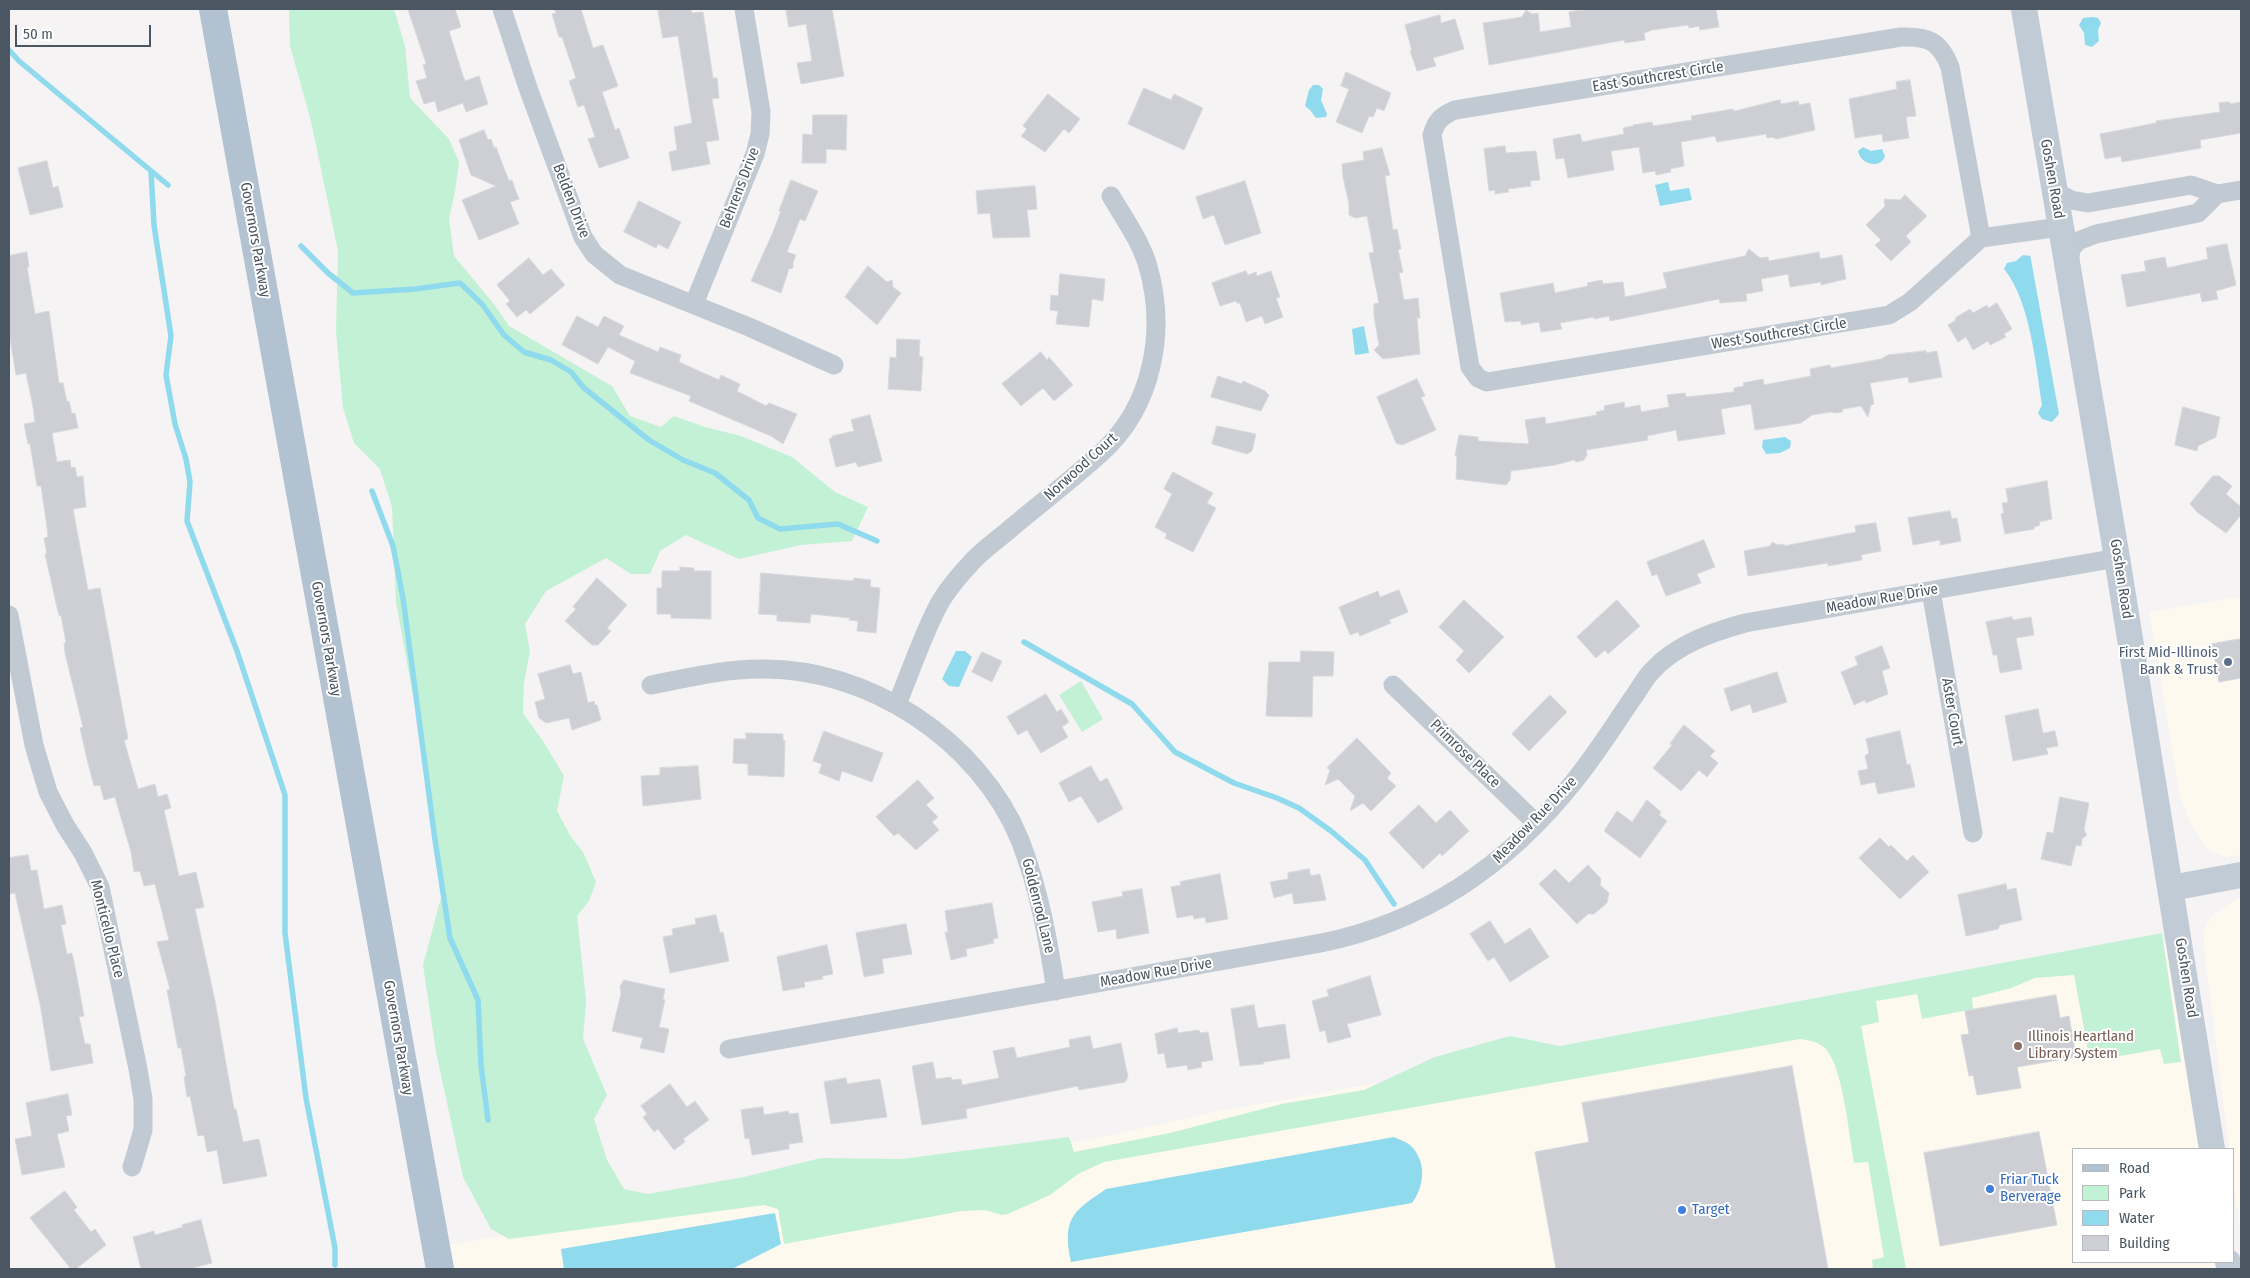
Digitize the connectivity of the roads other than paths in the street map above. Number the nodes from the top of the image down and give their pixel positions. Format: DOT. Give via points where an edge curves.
graph roads {
  1 [pos="213,9"];
  2 [pos="502,9"];
  3 [pos="744,9"];
  4 [pos="2024,9"];
  5 [pos="2054,190"];
  6 [pos="2241,190"];
  7 [pos="2217,194"];
  8 [pos="1111,196"];
  9 [pos="2060,227"];
  10 [pos="1981,238"];
  11 [pos="2068,267"];
  12 [pos="694,304"];
  13 [pos="834,365"];
  14 [pos="1474,374"];
  15 [pos="2117,558"];
  16 [pos="1931,591"];
  17 [pos="9,614"];
  18 [pos="14,683"];
  19 [pos="651,685"];
  20 [pos="1393,685"];
  21 [pos="897,704"];
  22 [pos="1536,823"];
  23 [pos="1973,833"];
  24 [pos="2241,875"];
  25 [pos="2171,888"];
  26 [pos="1056,991"];
  27 [pos="729,1049"];
  28 [pos="2212,1148"];
  29 [pos="132,1167"];
  30 [pos="440,1269"];
  1 -- 30 [label="main road, Governors Parkway"];
  2 -- 12 [label="street, Belden Drive" via="528,88 590,249 608,268 620,275"];
  3 -- 12 [label="street, Behrens Drive" via="761,112 760,134 756,154"];
  4 -- 5 [label="street, Goshen Road"];
  5 -- 7 [label="street" via="2071,200 2088,203 2191,185"];
  5 -- 9 [label="street, Goshen Road"];
  6 -- 7 [label="street"];
  7 -- 11 [label="street" via="2198,213 2096,234 2078,241 2071,250"];
  8 -- 21 [label="street, Norwood Court" via="1136,238 1154,293 1157,325 1148,380 1136,408 1102,453 980,554 952,584 936,609"];
  9 -- 10 [label="street"];
  9 -- 11 [label="street, Goshen Road"];
  10 -- 14 [label="street, West Southcrest Circle" via="1910,302 1889,315 1492,382"];
  10 -- 14 [label="street, East Southcrest Circle" via="1950,67 1944,51 1919,36 1455,110 1436,121 1432,135 1466,346"];
  11 -- 15 [label="street, Goshen Road"];
  12 -- 13 [label="street, Belden Drive"];
  15 -- 16 [label="street, Meadow Rue Drive"];
  15 -- 25 [label="street, Goshen Road"];
  16 -- 22 [label="street, Meadow Rue Drive" via="1745,623 1716,631 1686,646 1652,671 1576,779"];
  16 -- 23 [label="street, Aster Court"];
  17 -- 18 [label="street, Monticello Place"];
  18 -- 29 [label="street, Monticello Place" via="48,792 100,887 143,1099 143,1130"];
  19 -- 21 [label="street, Goldenrod Lane" via="726,670 789,671 837,679"];
  20 -- 22 [label="street, Primrose Place"];
  21 -- 26 [label="street, Goldenrod Lane" via="964,756 1004,808 1035,882 1048,935"];
  22 -- 26 [label="street, Meadow Rue Drive" via="1505,854 1474,878 1425,908 1378,928 1331,941"];
  24 -- 25 [label="street"];
  25 -- 28 [label="street, Goshen Road"];
  26 -- 27 [label="street, Meadow Rue Drive"];
}
